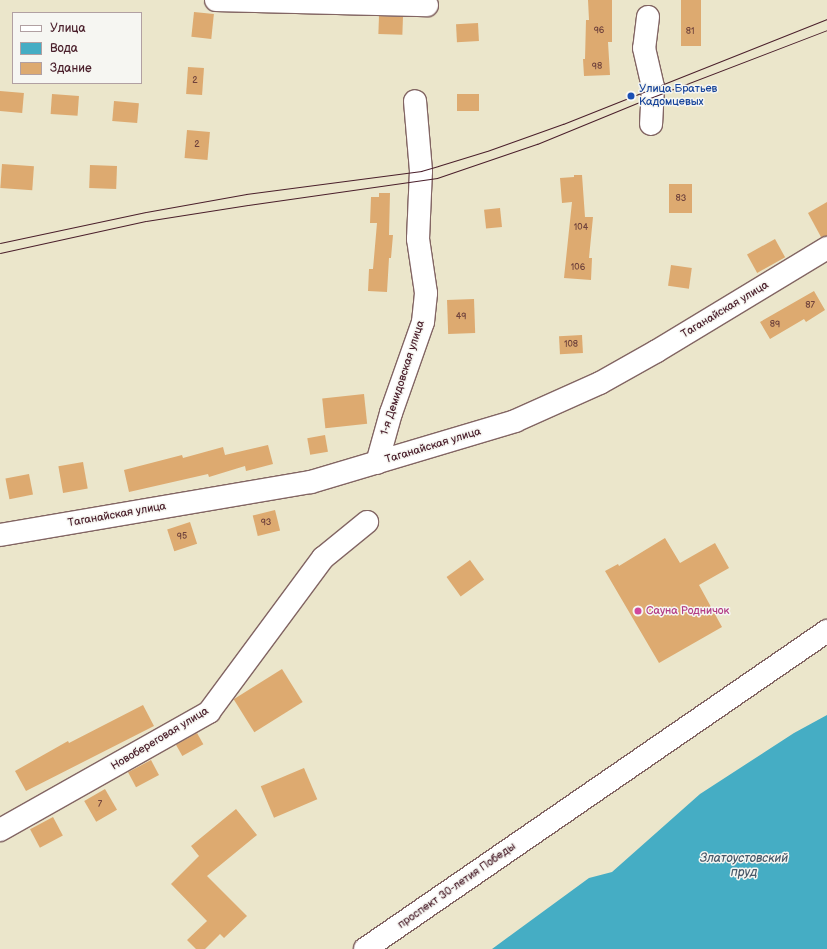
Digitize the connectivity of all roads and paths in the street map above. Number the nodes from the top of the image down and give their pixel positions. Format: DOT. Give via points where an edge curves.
graph roads {
  1 [pos="216,0"];
  2 [pos="427,5"];
  3 [pos="648,17"];
  4 [pos="415,101"];
  5 [pos="651,124"];
  6 [pos="827,248"];
  7 [pos="377,463"];
  8 [pos="367,522"];
  9 [pos="0,535"];
  10 [pos="827,631"];
  11 [pos="0,830"];
  12 [pos="365,949"];
  1 -- 2 [label="main road"];
  3 -- 5 [label="main road" via="644,48 653,87"];
  4 -- 7 [label="main road, 1-я Демидовская улица" via="421,171 418,239 426,293 423,322 391,413"];
  6 -- 7 [label="main road, Таганайская улица" via="600,383 515,422"];
  7 -- 9 [label="main road, Таганайская улица" via="311,482"];
  8 -- 11 [label="main road, Новобереговая улица" via="323,558 209,712"];
  10 -- 12 [label="main road, проспект 30-летия Победы"];
}
